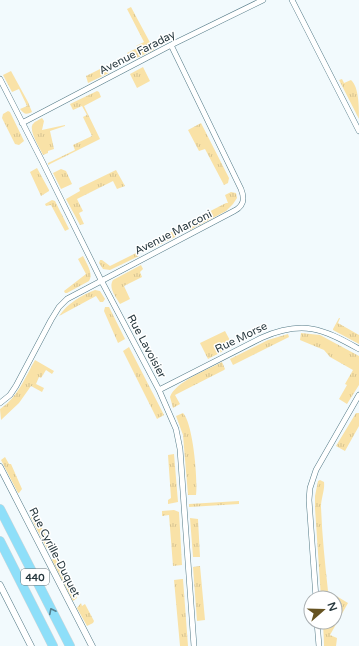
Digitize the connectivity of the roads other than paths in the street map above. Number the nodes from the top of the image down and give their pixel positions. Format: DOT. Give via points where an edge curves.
graph roads {
  1 [pos="263,0"];
  2 [pos="292,0"];
  3 [pos="171,45"];
  4 [pos="0,79"];
  5 [pos="22,123"];
  6 [pos="359,131"];
  7 [pos="101,280"];
  8 [pos="359,349"];
  9 [pos="158,390"];
  10 [pos="359,395"];
  11 [pos="0,403"];
  12 [pos="0,467"];
  13 [pos="0,509"];
  14 [pos="0,541"];
  15 [pos="0,585"];
  16 [pos="315,590"];
  17 [pos="318,630"];
  18 [pos="31,646"];
  19 [pos="53,646"];
  20 [pos="70,646"];
  21 [pos="92,646"];
  22 [pos="194,646"];
  23 [pos="319,646"];
  1 -- 3 [label="street, Avenue Faraday"];
  2 -- 6 [label="street"];
  3 -- 5 [label="street, Avenue Faraday"];
  3 -- 7 [label="street, Avenue Marconi" via="241,189 243,201 239,209"];
  4 -- 5 [label="street, Rue Lavoisier"];
  5 -- 7 [label="street, Rue Lavoisier"];
  7 -- 9 [label="street, Rue Lavoisier"];
  7 -- 11 [label="street, Avenue Marconi" via="67,299 59,307 16,386"];
  8 -- 9 [label="street, Rue Morse" via="321,330 303,328 274,332"];
  9 -- 22 [label="street, Rue Lavoisier" via="179,441"];
  10 -- 16 [label="street" via="316,470 310,488"];
  12 -- 21 [label="street, Rue Cyrille-Duquet"];
  20 -- 13 [label="highway, 440, one-way"];
  14 -- 19 [label="highway, 440"];
  15 -- 18 [label="street"];
  17 -- 23 [label="street"];
}
